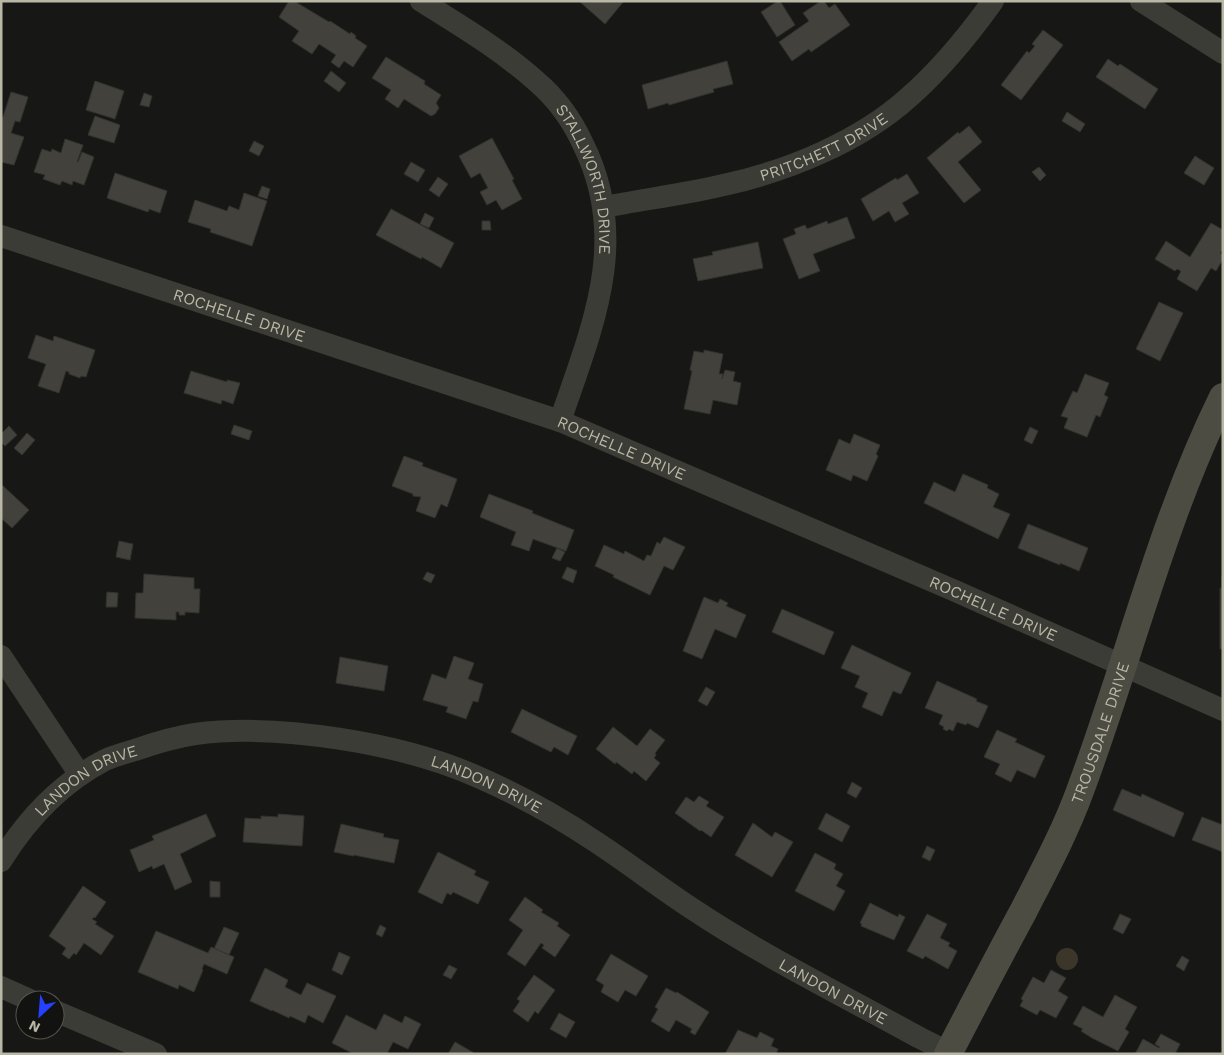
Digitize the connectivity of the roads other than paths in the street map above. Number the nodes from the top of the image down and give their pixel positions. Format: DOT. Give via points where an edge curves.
graph roads {
  1 [pos="421,1"];
  2 [pos="993,1"];
  3 [pos="1140,1"];
  4 [pos="1223,53"];
  5 [pos="604,208"];
  6 [pos="1,236"];
  7 [pos="1223,398"];
  8 [pos="560,421"];
  9 [pos="1,656"];
  10 [pos="1123,666"];
  11 [pos="1223,710"];
  12 [pos="80,775"];
  13 [pos="1,861"];
  14 [pos="1,987"];
  15 [pos="15,993"];
  16 [pos="65,1015"];
  17 [pos="950,1053"];
  18 [pos="156,1054"];
  1 -- 5 [label="street, STALLWORTH DRIVE" via="489,44 551,96 573,125 588,154"];
  2 -- 5 [label="street, PRITCHETT DRIVE" via="947,59 907,99 842,143 740,181"];
  3 -- 4 [label="street"];
  5 -- 8 [label="street, STALLWORTH DRIVE" via="605,261 598,300"];
  6 -- 8 [label="street, ROCHELLE DRIVE"];
  7 -- 10 [label="street, TROUSDALE DRIVE" via="1180,494"];
  8 -- 10 [label="street, ROCHELLE DRIVE"];
  9 -- 12 [label="street"];
  10 -- 11 [label="street, ROCHELLE DRIVE"];
  10 -- 17 [label="street, TROUSDALE DRIVE" via="1065,828"];
  12 -- 13 [label="street, LANDON DRIVE" via="35,814"];
  12 -- 17 [label="street, LANDON DRIVE" via="107,760 157,742 216,732 272,733 339,740 439,762 484,779 538,806 711,921"];
  14 -- 15 [label="street"];
  16 -- 18 [label="street"];
}
